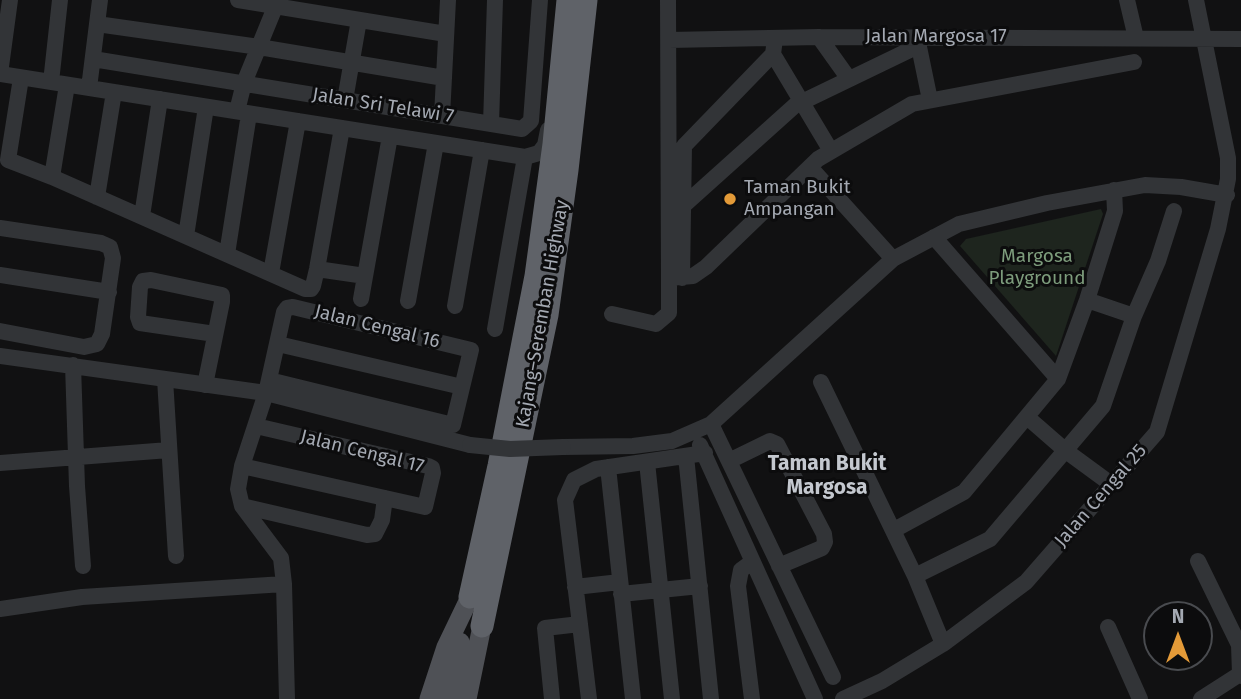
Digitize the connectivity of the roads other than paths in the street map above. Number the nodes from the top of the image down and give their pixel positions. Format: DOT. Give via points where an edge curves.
graph roads {
  1 [pos="10,0"];
  2 [pos="60,0"];
  3 [pos="100,0"];
  4 [pos="238,0"];
  5 [pos="449,0"];
  6 [pos="495,0"];
  7 [pos="540,0"];
  8 [pos="568,0"];
  9 [pos="586,0"];
  10 [pos="668,0"];
  11 [pos="1127,0"];
  12 [pos="1196,0"];
  13 [pos="277,3"];
  14 [pos="359,20"];
  15 [pos="97,24"];
  16 [pos="446,34"];
  17 [pos="819,37"];
  18 [pos="1136,38"];
  19 [pos="1204,38"];
  20 [pos="1241,39"];
  21 [pos="669,40"];
  22 [pos="260,47"];
  23 [pos="774,47"];
  24 [pos="93,59"];
  25 [pos="1134,62"];
  26 [pos="352,63"];
  27 [pos="0,74"];
  28 [pos="21,78"];
  29 [pos="444,78"];
  30 [pos="561,79"];
  31 [pos="849,79"];
  32 [pos="59,83"];
  33 [pos="244,83"];
  34 [pos="89,88"];
  35 [pos="114,92"];
  36 [pos="160,99"];
  37 [pos="345,100"];
  38 [pos="930,100"];
  39 [pos="801,101"];
  40 [pos="206,107"];
  41 [pos="243,112"];
  42 [pos="442,116"];
  43 [pos="298,121"];
  44 [pos="491,124"];
  45 [pos="342,128"];
  46 [pos="390,136"];
  47 [pos="436,143"];
  48 [pos="482,150"];
  49 [pos="831,151"];
  50 [pos="525,157"];
  51 [pos="810,167"];
  52 [pos="52,177"];
  53 [pos="1232,185"];
  54 [pos="1114,190"];
  55 [pos="97,197"];
  56 [pos="683,206"];
  57 [pos="1174,211"];
  58 [pos="142,216"];
  59 [pos="0,228"];
  60 [pos="186,236"];
  61 [pos="934,237"];
  62 [pos="227,254"];
  63 [pos="893,259"];
  64 [pos="317,269"];
  65 [pos="271,273"];
  66 [pos="0,275"];
  67 [pos="365,276"];
  68 [pos="536,276"];
  69 [pos="675,278"];
  70 [pos="109,292"];
  71 [pos="361,299"];
  72 [pos="1087,300"];
  73 [pos="408,301"];
  74 [pos="455,306"];
  75 [pos="612,314"];
  76 [pos="1134,316"];
  77 [pos="495,329"];
  78 [pos="0,331"];
  79 [pos="215,334"];
  80 [pos="278,344"];
  81 [pos="0,356"];
  82 [pos="74,365"];
  83 [pos="165,379"];
  84 [pos="1058,379"];
  85 [pos="821,382"];
  86 [pos="205,384"];
  87 [pos="268,386"];
  88 [pos="462,387"];
  89 [pos="1027,417"];
  90 [pos="711,424"];
  91 [pos="256,426"];
  92 [pos="694,433"];
  93 [pos="169,450"];
  94 [pos="1066,451"];
  95 [pos="705,453"];
  96 [pos="686,456"];
  97 [pos="77,459"];
  98 [pos="647,461"];
  99 [pos="729,461"];
  100 [pos="0,463"];
  101 [pos="242,466"];
  102 [pos="608,467"];
  103 [pos="1111,484"];
  104 [pos="385,498"];
  105 [pos="242,506"];
  106 [pos="894,530"];
  107 [pos="176,556"];
  108 [pos="1198,561"];
  109 [pos="752,562"];
  110 [pos="83,566"];
  111 [pos="779,566"];
  112 [pos="915,576"];
  113 [pos="285,584"];
  114 [pos="700,586"];
  115 [pos="575,587"];
  116 [pos="621,588"];
  117 [pos="661,590"];
  118 [pos="470,597"];
  119 [pos="0,609"];
  120 [pos="580,624"];
  121 [pos="482,626"];
  122 [pos="1108,627"];
  123 [pos="943,644"];
  124 [pos="1240,675"];
  125 [pos="833,677"];
  126 [pos="287,699"];
  127 [pos="429,699"];
  128 [pos="448,699"];
  129 [pos="467,699"];
  130 [pos="477,699"];
  131 [pos="552,699"];
  132 [pos="589,699"];
  133 [pos="633,699"];
  134 [pos="672,699"];
  135 [pos="711,699"];
  136 [pos="752,699"];
  137 [pos="815,699"];
  138 [pos="843,699"];
  139 [pos="1140,699"];
  140 [pos="1201,699"];
  1 -- 27 [label="street"];
  2 -- 32 [label="street"];
  3 -- 15 [label="street"];
  4 -- 13 [label="street"];
  5 -- 16 [label="street"];
  6 -- 44 [label="street"];
  7 -- 44 [label="street, Jalan Sri Telawi 7" via="531,121 522,129"];
  8 -- 30 [label="highway, Kajang–Seremban Highway"];
  9 -- 121 [label="highway, Kajang–Seremban Highway" via="547,315"];
  10 -- 21 [label="street"];
  11 -- 18 [label="street"];
  12 -- 19 [label="street"];
  13 -- 14 [label="street"];
  13 -- 22 [label="street"];
  14 -- 16 [label="street"];
  14 -- 26 [label="street"];
  15 -- 22 [label="street"];
  15 -- 24 [label="street"];
  16 -- 29 [label="street"];
  17 -- 18 [label="street, Jalan Margosa 17"];
  17 -- 23 [label="street, Jalan Margosa 17"];
  17 -- 31 [label="street"];
  18 -- 19 [label="street, Jalan Margosa 17"];
  19 -- 20 [label="street, Jalan Margosa 17"];
  19 -- 53 [label="street"];
  21 -- 23 [label="street, Jalan Margosa 17"];
  21 -- 69 [label="street"];
  22 -- 26 [label="street"];
  22 -- 33 [label="street"];
  23 -- 39 [label="street"];
  23 -- 56 [label="street" via="684,146"];
  24 -- 33 [label="street, Jalan Sri Telawi 7"];
  24 -- 34 [label="street"];
  25 -- 38 [label="street"];
  26 -- 29 [label="street"];
  26 -- 37 [label="street"];
  27 -- 28 [label="street"];
  28 -- 32 [label="street"];
  28 -- 52 [label="street" via="8,160"];
  29 -- 42 [label="street"];
  30 -- 50 [label="street" via="545,145 539,153"];
  30 -- 68 [label="highway, Kajang–Seremban Highway"];
  31 -- 38 [label="street" via="918,44"];
  31 -- 39 [label="street"];
  32 -- 34 [label="street"];
  32 -- 52 [label="street"];
  33 -- 37 [label="street, Jalan Sri Telawi 7"];
  33 -- 41 [label="street"];
  34 -- 35 [label="street"];
  35 -- 36 [label="street"];
  35 -- 55 [label="street"];
  36 -- 40 [label="street"];
  36 -- 58 [label="street"];
  37 -- 42 [label="street, Jalan Sri Telawi 7"];
  38 -- 49 [label="street" via="912,104"];
  39 -- 49 [label="street"];
  39 -- 56 [label="street"];
  40 -- 41 [label="street"];
  40 -- 60 [label="street"];
  41 -- 43 [label="street"];
  41 -- 62 [label="street"];
  42 -- 44 [label="street, Jalan Sri Telawi 7"];
  43 -- 45 [label="street"];
  43 -- 65 [label="street"];
  45 -- 46 [label="street"];
  45 -- 64 [label="street"];
  46 -- 47 [label="street"];
  46 -- 67 [label="street"];
  47 -- 48 [label="street"];
  47 -- 73 [label="street"];
  48 -- 50 [label="street"];
  48 -- 74 [label="street"];
  49 -- 51 [label="street"];
  50 -- 68 [label="street" via="540,174"];
  50 -- 77 [label="street"];
  51 -- 63 [label="street"];
  51 -- 69 [label="street" via="706,267 693,276"];
  52 -- 55 [label="street"];
  53 -- 54 [label="street"];
  53 -- 103 [label="street, Jalan Cengal 25" via="1157,432"];
  54 -- 61 [label="street" via="958,225"];
  54 -- 72 [label="street" via="1115,211"];
  55 -- 58 [label="street"];
  56 -- 69 [label="street"];
  57 -- 76 [label="street"];
  58 -- 60 [label="street"];
  59 -- 70 [label="street" via="110,247"];
  60 -- 62 [label="street"];
  61 -- 63 [label="street"];
  61 -- 84 [label="street"];
  62 -- 65 [label="street"];
  63 -- 90 [label="street"];
  64 -- 65 [label="street" via="311,289"];
  64 -- 67 [label="street"];
  66 -- 70 [label="street"];
  67 -- 71 [label="street"];
  68 -- 118 [label="highway, Kajang–Seremban Highway"];
  69 -- 75 [label="street" via="669,313 656,324"];
  70 -- 78 [label="street" via="97,344 84,347"];
  72 -- 76 [label="street"];
  72 -- 84 [label="street"];
  76 -- 94 [label="street" via="1103,405"];
  79 -- 79 [label="street" via="222,295 143,281 140,323"];
  79 -- 86 [label="street"];
  80 -- 87 [label="street, Jalan Cengal 16"];
  80 -- 88 [label="street"];
  80 -- 88 [label="street, Jalan Cengal 16" via="284,312 293,307 471,350"];
  81 -- 82 [label="street"];
  82 -- 83 [label="street"];
  82 -- 97 [label="street"];
  83 -- 86 [label="street"];
  83 -- 93 [label="street"];
  84 -- 89 [label="street"];
  85 -- 106 [label="street"];
  86 -- 87 [label="street"];
  87 -- 88 [label="street" via="453,425"];
  87 -- 91 [label="street, Jalan Cengal 16"];
  87 -- 92 [label="street, bridge" via="470,445 510,449 633,446"];
  89 -- 94 [label="street"];
  89 -- 106 [label="street" via="964,492"];
  90 -- 92 [label="street"];
  90 -- 99 [label="street"];
  91 -- 101 [label="street, Jalan Cengal 16"];
  91 -- 104 [label="street, Jalan Cengal 17" via="432,468 425,507"];
  92 -- 95 [label="street"];
  93 -- 97 [label="street"];
  93 -- 107 [label="street"];
  94 -- 103 [label="street"];
  94 -- 112 [label="street" via="990,538"];
  95 -- 96 [label="street"];
  95 -- 109 [label="street"];
  96 -- 98 [label="street"];
  96 -- 114 [label="street"];
  97 -- 100 [label="street"];
  97 -- 110 [label="street"];
  98 -- 102 [label="street"];
  98 -- 117 [label="street"];
  99 -- 111 [label="street"];
  99 -- 111 [label="street" via="770,441 778,444 824,534 822,548"];
  101 -- 104 [label="street"];
  101 -- 105 [label="street, Jalan Cengal 16" via="238,489"];
  102 -- 115 [label="street" via="574,480 565,500"];
  102 -- 116 [label="street"];
  103 -- 123 [label="street, Jalan Cengal 25" via="1026,582"];
  104 -- 105 [label="street" via="379,527 368,535"];
  105 -- 113 [label="street" via="281,558"];
  106 -- 112 [label="street"];
  108 -- 124 [label="street" via="1239,645"];
  109 -- 136 [label="street" via="741,570 738,586"];
  109 -- 137 [label="street"];
  111 -- 125 [label="street"];
  112 -- 123 [label="street"];
  113 -- 119 [label="street" via="82,597"];
  113 -- 126 [label="street"];
  114 -- 117 [label="street"];
  114 -- 135 [label="street"];
  115 -- 116 [label="street"];
  115 -- 120 [label="street"];
  116 -- 117 [label="street"];
  116 -- 133 [label="street"];
  117 -- 134 [label="street"];
  118 -- 127 [label="main road" via="446,647"];
  118 -- 128 [label="main road"];
  120 -- 131 [label="street" via="545,628"];
  120 -- 132 [label="street"];
  121 -- 129 [label="main road"];
  121 -- 130 [label="main road"];
  122 -- 139 [label="street"];
  123 -- 138 [label="street, Jalan Cengal 25"];
  124 -- 140 [label="street"];
}
